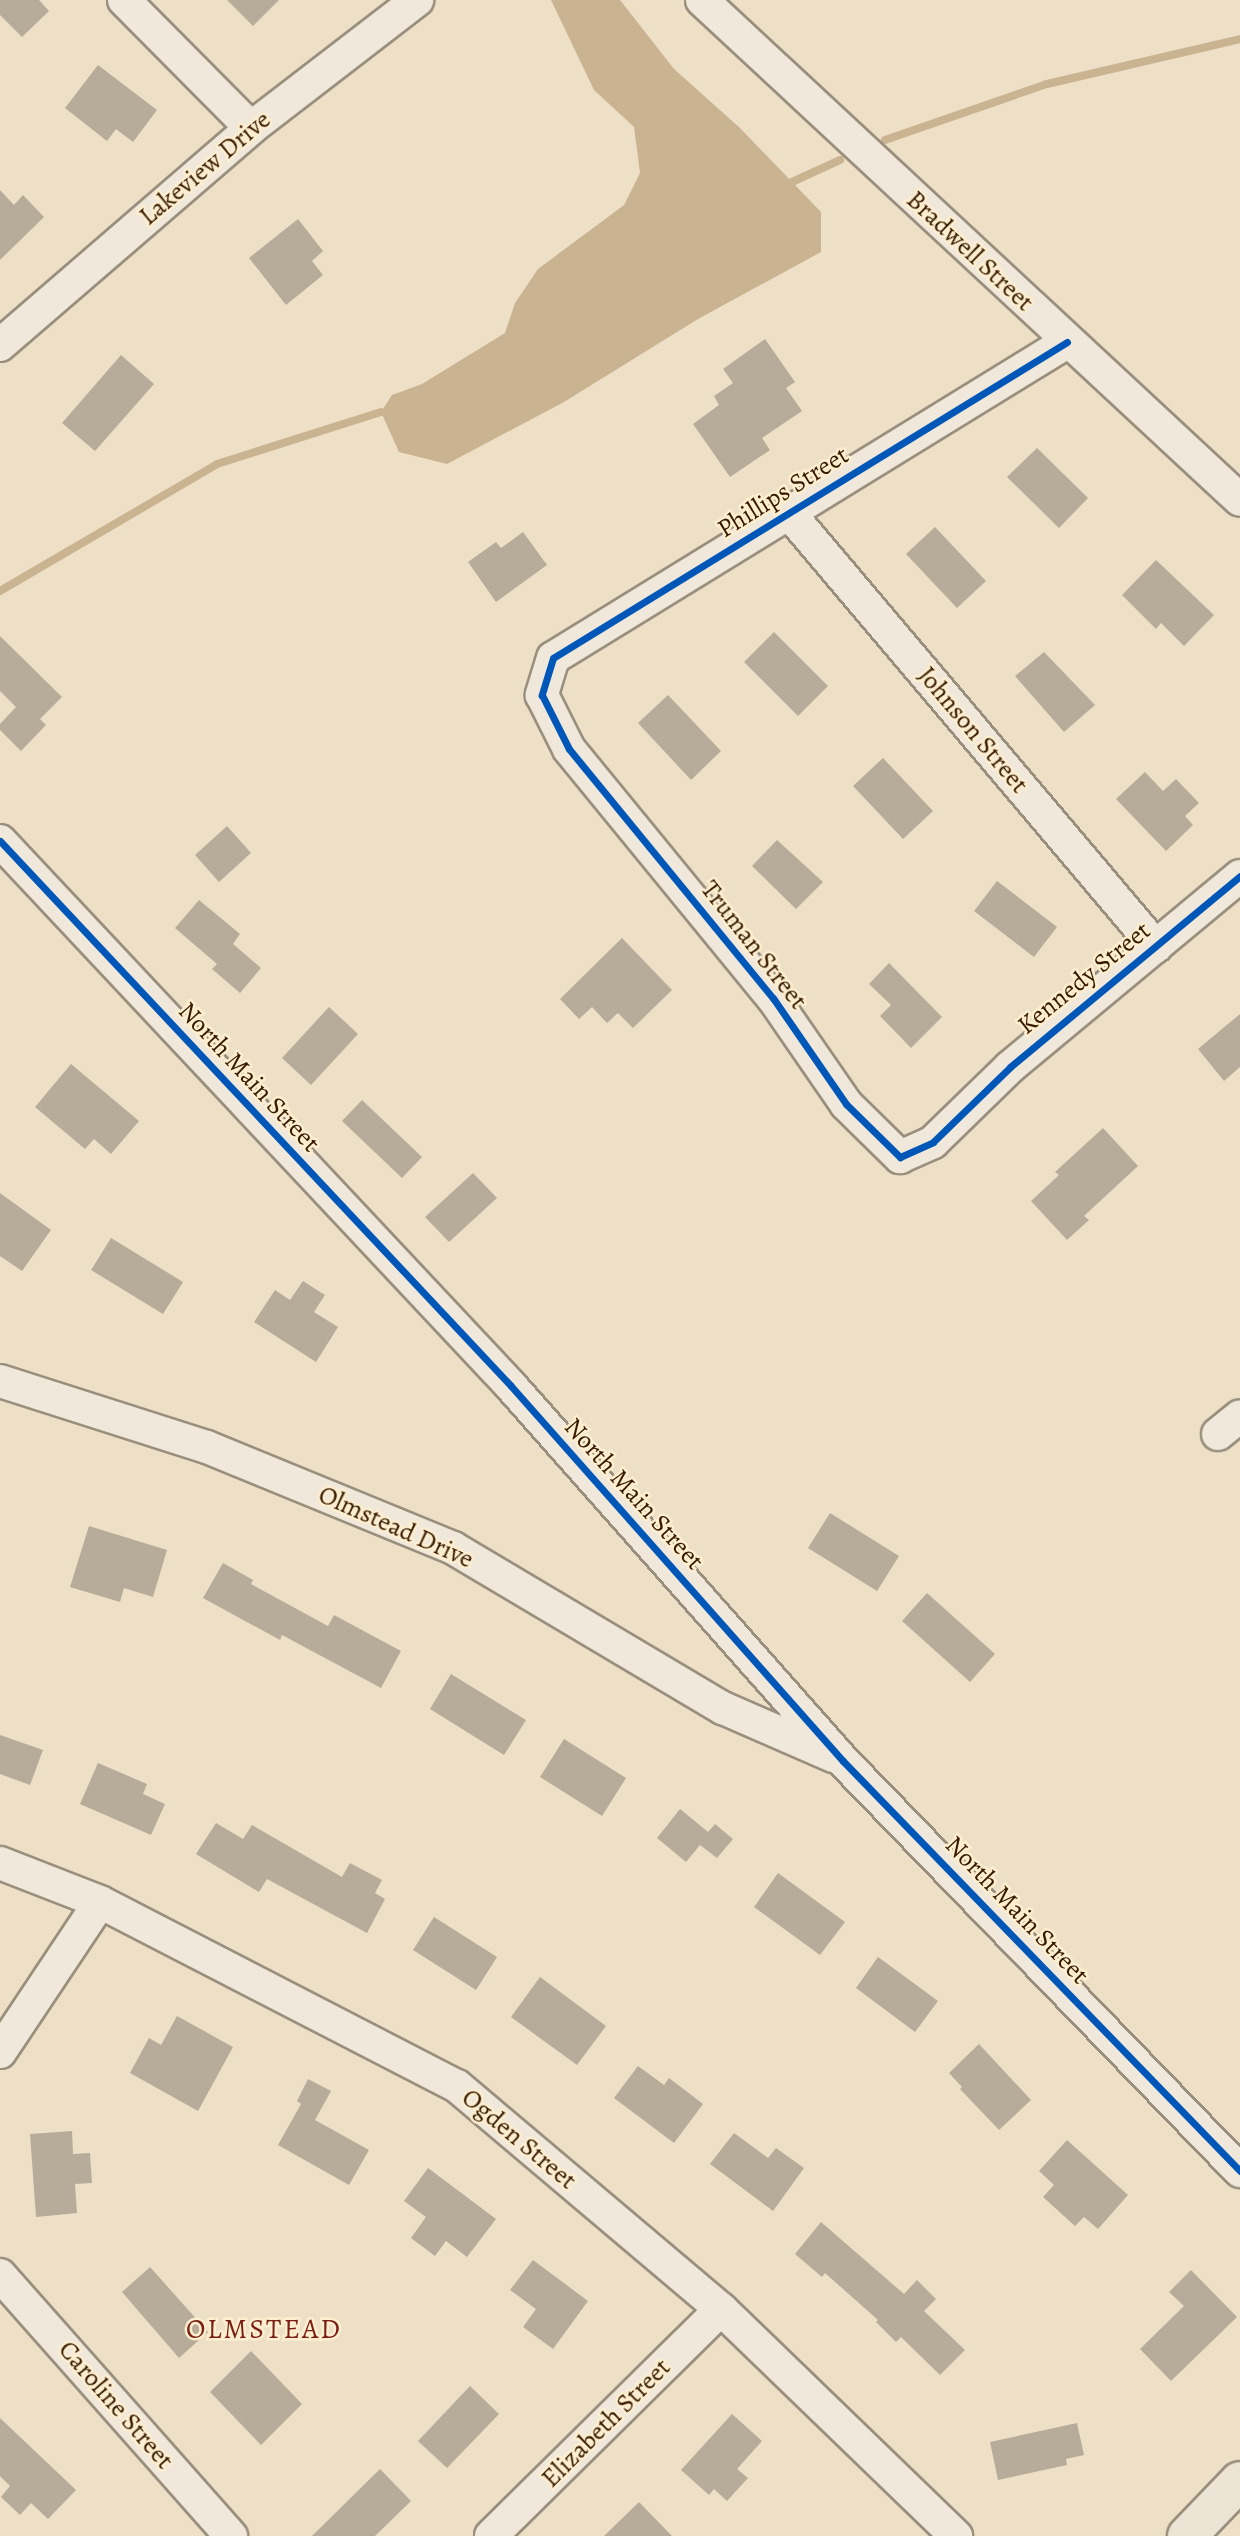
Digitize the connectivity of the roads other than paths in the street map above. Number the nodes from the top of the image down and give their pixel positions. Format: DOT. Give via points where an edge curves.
graph roads {
  1 [pos="124,0"];
  2 [pos="417,0"];
  3 [pos="702,0"];
  4 [pos="251,128"];
  5 [pos="1067,342"];
  6 [pos="0,345"];
  7 [pos="1240,500"];
  8 [pos="789,513"];
  9 [pos="542,695"];
  10 [pos="0,841"];
  11 [pos="1240,876"];
  12 [pos="1156,947"];
  13 [pos="960,1118"];
  14 [pos="0,1381"];
  15 [pos="844,1761"];
  16 [pos="0,1863"];
  17 [pos="100,1902"];
  18 [pos="0,2052"];
  19 [pos="1240,2171"];
  20 [pos="0,2275"];
  21 [pos="721,2309"];
  22 [pos="1240,2481"];
  23 [pos="231,2536"];
  24 [pos="491,2536"];
  25 [pos="956,2536"];
  26 [pos="1187,2536"];
  1 -- 4 [label="street"];
  2 -- 4 [label="street, Lakeview Drive"];
  3 -- 5 [label="street, Bradwell Street"];
  4 -- 6 [label="street, Lakeview Drive"];
  5 -- 7 [label="street, Bradwell Street"];
  5 -- 8 [label="street, Phillips Street"];
  8 -- 9 [label="street, Phillips Street" via="553,658"];
  8 -- 12 [label="street, Johnson Street"];
  9 -- 13 [label="street, Truman Street" via="569,749 773,998 846,1104 900,1157 933,1142"];
  10 -- 15 [label="street, North Main Street" via="511,1386"];
  11 -- 12 [label="street, Kennedy Street"];
  12 -- 13 [label="street, Kennedy Street" via="1010,1067"];
  14 -- 15 [label="street, Olmstead Drive" via="207,1447 453,1548 723,1707"];
  15 -- 19 [label="street, North Main Street"];
  16 -- 17 [label="street, Ogden Street"];
  17 -- 18 [label="street"];
  17 -- 21 [label="street, Ogden Street" via="457,2086"];
  20 -- 23 [label="street, Caroline Street"];
  21 -- 24 [label="street, Elizabeth Street"];
  21 -- 25 [label="street, Ogden Street"];
  22 -- 26 [label="main road"];
}
